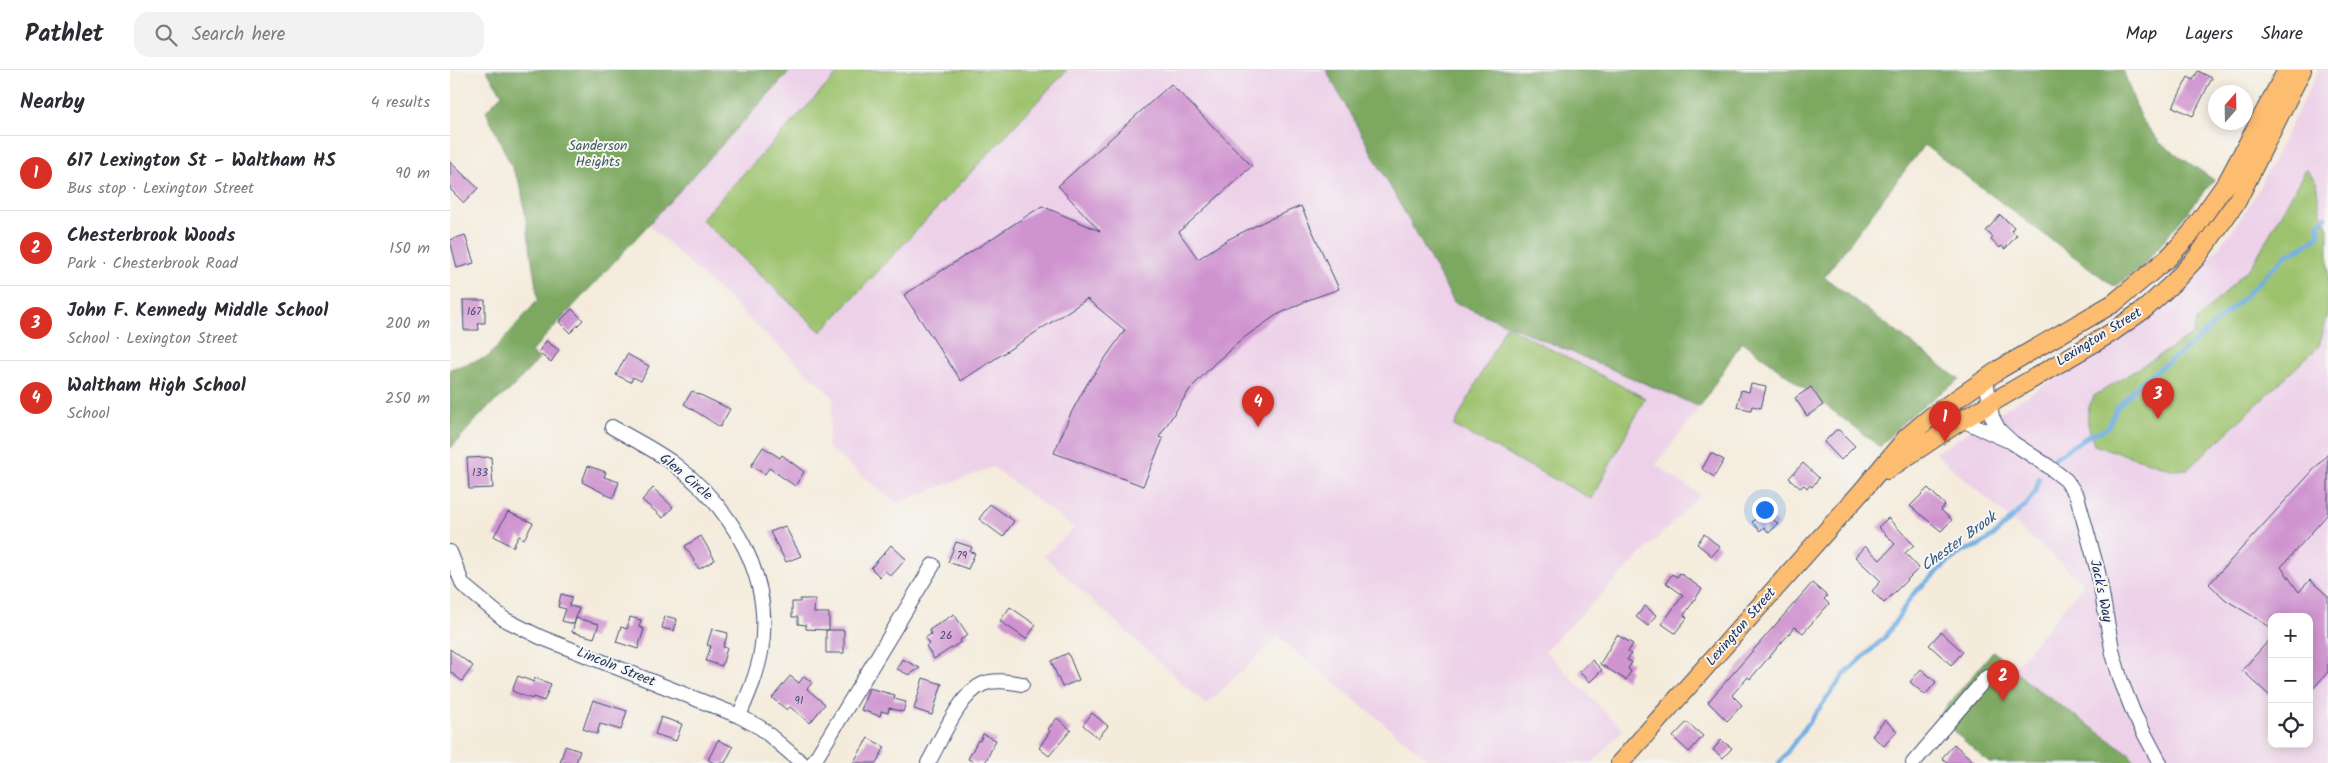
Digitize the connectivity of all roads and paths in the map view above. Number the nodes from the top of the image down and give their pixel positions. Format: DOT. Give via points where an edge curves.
graph roads {
  1 [pos="2287,70"];
  2 [pos="2302,70"];
  3 [pos="1986,379"];
  4 [pos="1991,403"];
  5 [pos="1962,420"];
  6 [pos="612,427"];
  7 [pos="2013,443"];
  8 [pos="1862,491"];
  9 [pos="450,552"];
  10 [pos="933,565"];
  11 [pos="450,575"];
  12 [pos="463,585"];
  13 [pos="1987,677"];
  14 [pos="1022,684"];
  15 [pos="738,716"];
  16 [pos="802,763"];
  17 [pos="813,763"];
  18 [pos="928,763"];
  19 [pos="1620,763"];
  20 [pos="1913,763"];
  21 [pos="2160,763"];
  1 -- 3 [label="main road, Lexington Street" via="2227,182 2191,233 2168,258 2114,303"];
  2 -- 4 [label="main road, Lexington Street" via="2236,201 2197,257 2146,308 2111,333"];
  3 -- 4 [label="street, Jack's Way"];
  3 -- 8 [label="main road, Lexington Street" via="1938,411 1907,437"];
  4 -- 5 [label="main road, Lexington Street"];
  4 -- 7 [label="street, Jack's Way" via="1992,417 1999,430"];
  5 -- 7 [label="street, Jack's Way"];
  5 -- 8 [label="main road, Lexington Street" via="1905,456"];
  6 -- 15 [label="street, Glen Circle" via="673,463 697,482 736,529 749,555 764,619 756,674"];
  7 -- 21 [label="street, Jack's Way" via="2066,480 2077,496 2098,572 2113,654 2134,714"];
  8 -- 19 [label="main road, Lexington Street"];
  9 -- 12 [label="street, Lincoln Street"];
  10 -- 17 [label="street"];
  11 -- 12 [label="street"];
  12 -- 15 [label="street, Lincoln Street" via="504,619 540,637"];
  13 -- 20 [label="street"];
  14 -- 18 [label="street" via="1006,681 984,683 972,691 962,702"];
  15 -- 16 [label="street, Lincoln Street" via="761,728"];
}
